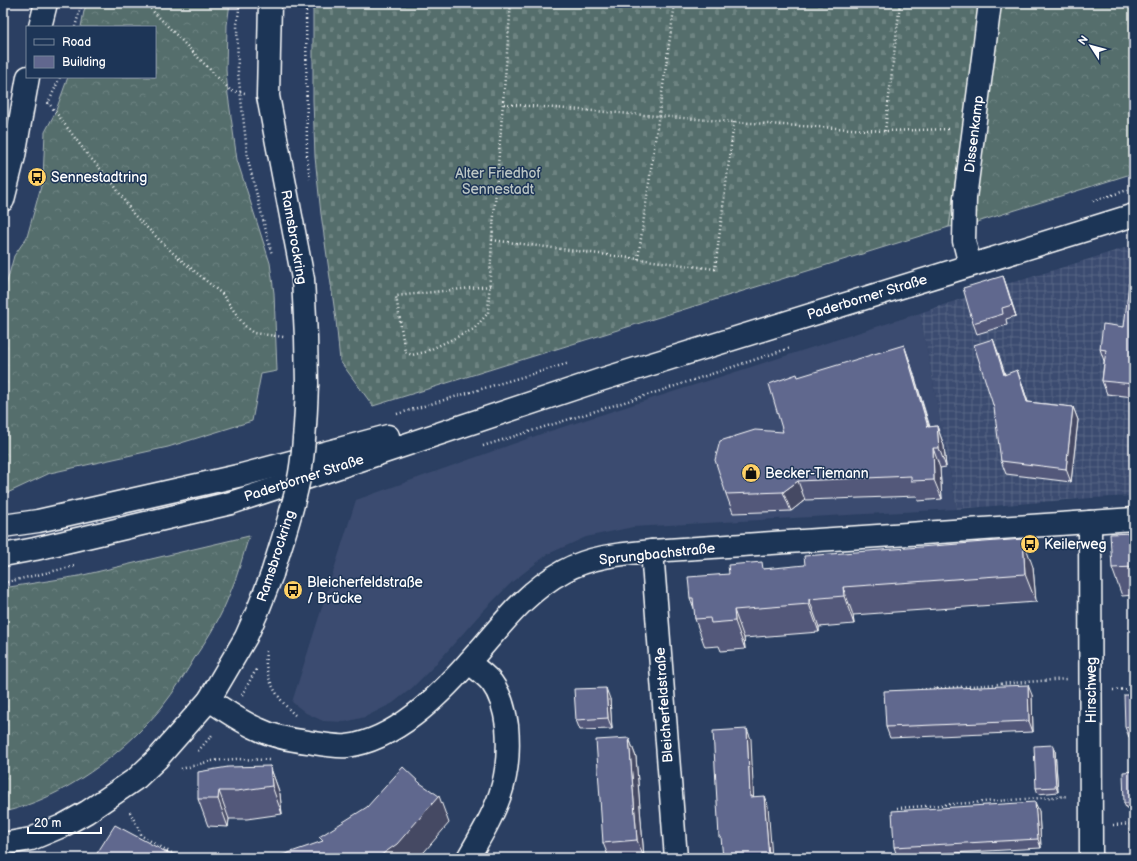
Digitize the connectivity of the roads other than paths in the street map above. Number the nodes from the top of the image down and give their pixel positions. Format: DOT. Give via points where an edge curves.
graph roads {
  1 [pos="46,3"];
  2 [pos="270,3"];
  3 [pos="990,3"];
  4 [pos="40,26"];
  5 [pos="28,78"];
  6 [pos="3,200"];
  7 [pos="1134,215"];
  8 [pos="970,265"];
  9 [pos="600,380"];
  10 [pos="1134,519"];
  11 [pos="1090,522"];
  12 [pos="3,526"];
  13 [pos="652,551"];
  14 [pos="3,555"];
  15 [pos="469,662"];
  16 [pos="209,700"];
  17 [pos="3,844"];
  18 [pos="468,858"];
  19 [pos="676,858"];
  20 [pos="1091,858"];
  1 -- 4 [label="street"];
  2 -- 16 [label="street, Ramsbrockring, bridge" via="268,96 303,279 306,337 304,450 286,530 272,574 246,637"];
  3 -- 8 [label="street, Dissenkamp" via="965,198 964,241"];
  5 -- 6 [label="street" via="14,156"];
  7 -- 8 [label="street, Paderborner Straße"];
  8 -- 9 [label="street, Paderborner Straße"];
  9 -- 12 [label="street, Paderborner Straße" via="242,475 38,521"];
  9 -- 14 [label="street, Paderborner Straße" via="231,502"];
  10 -- 11 [label="street, Sprungbachstraße"];
  11 -- 13 [label="street, Sprungbachstraße"];
  11 -- 20 [label="street, Hirschweg"];
  13 -- 15 [label="street, Sprungbachstraße" via="614,555 564,571 516,608"];
  13 -- 19 [label="street, Bleicherfeldstraße"];
  15 -- 16 [label="street, Sprungbachstraße" via="408,720 368,740 346,746 327,746 273,735 257,729"];
  15 -- 18 [label="street" via="492,682 499,695 506,715 508,740 507,769 503,788 495,809"];
  16 -- 17 [label="street, Ramsbrockring" via="137,778 62,826 31,839"];
}
